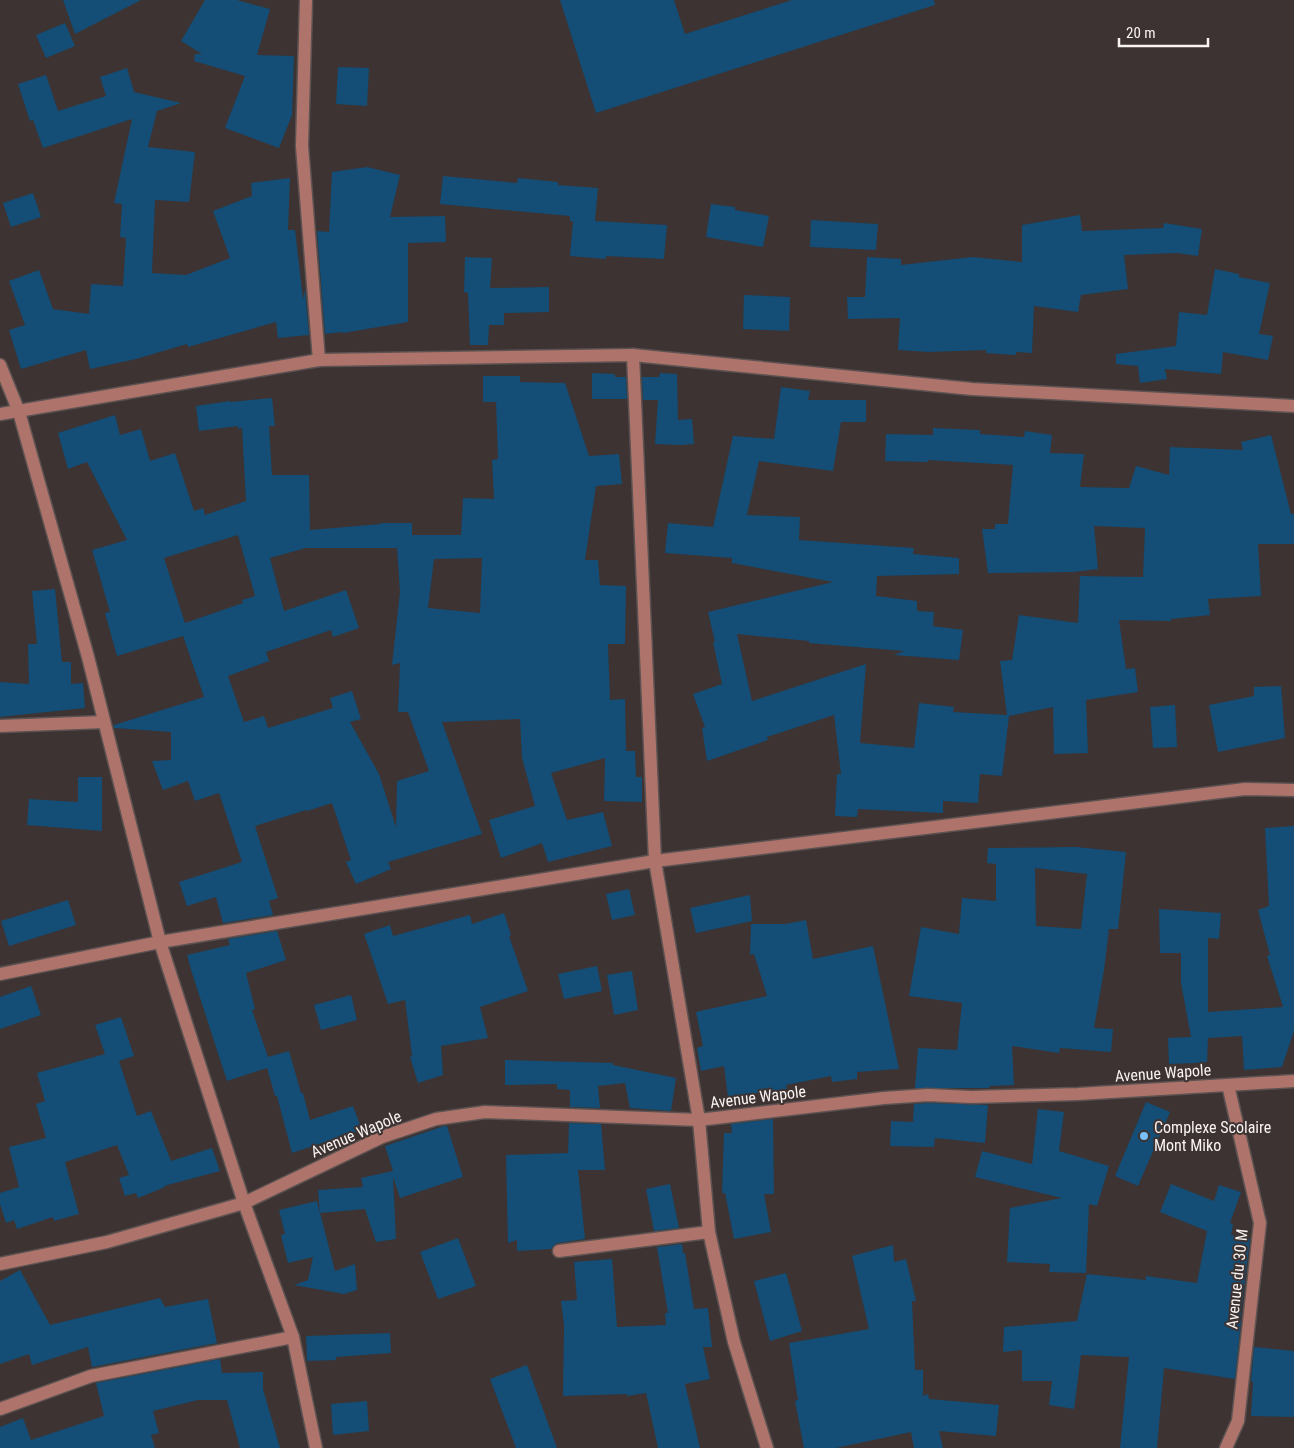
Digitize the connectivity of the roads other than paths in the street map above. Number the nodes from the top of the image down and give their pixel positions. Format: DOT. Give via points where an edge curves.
graph roads {
  1 [pos="306,0"];
  2 [pos="633,355"];
  3 [pos="319,360"];
  4 [pos="0,365"];
  5 [pos="1294,406"];
  6 [pos="19,412"];
  7 [pos="0,414"];
  8 [pos="104,722"];
  9 [pos="0,726"];
  10 [pos="1294,790"];
  11 [pos="655,861"];
  12 [pos="160,942"];
  13 [pos="0,974"];
  14 [pos="1294,1081"];
  15 [pos="1228,1085"];
  16 [pos="699,1120"];
  17 [pos="244,1203"];
  18 [pos="709,1232"];
  19 [pos="559,1251"];
  20 [pos="0,1264"];
  21 [pos="293,1337"];
  22 [pos="0,1409"];
  23 [pos="316,1448"];
  24 [pos="767,1448"];
  25 [pos="1226,1448"];
  1 -- 3 [label="street" via="302,146"];
  2 -- 3 [label="street"];
  2 -- 5 [label="street" via="972,389"];
  2 -- 11 [label="street"];
  3 -- 6 [label="street"];
  4 -- 6 [label="street"];
  6 -- 7 [label="street"];
  6 -- 8 [label="street"];
  8 -- 9 [label="street"];
  8 -- 12 [label="street"];
  10 -- 11 [label="street" via="1245,789"];
  11 -- 12 [label="street"];
  11 -- 16 [label="street"];
  12 -- 13 [label="street"];
  12 -- 17 [label="street"];
  14 -- 15 [label="street, Avenue Wapole"];
  15 -- 16 [label="street, Avenue Wapole" via="1078,1094 928,1095"];
  15 -- 25 [label="street, Avenue du 30 M" via="1260,1223 1238,1421"];
  16 -- 17 [label="street, Avenue Wapole" via="485,1112 436,1119 382,1137"];
  16 -- 18 [label="street"];
  17 -- 20 [label="street, Avenue Wapole" via="107,1242"];
  17 -- 21 [label="street"];
  18 -- 19 [label="street"];
  18 -- 24 [label="street" via="734,1342"];
  21 -- 22 [label="street" via="91,1376"];
  21 -- 23 [label="street"];
}
